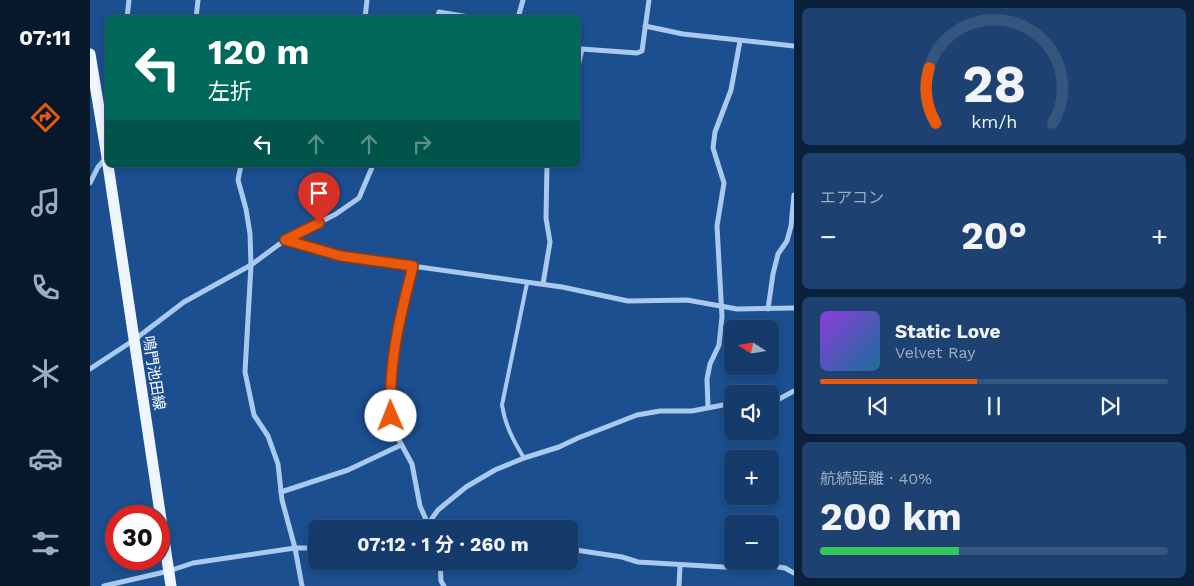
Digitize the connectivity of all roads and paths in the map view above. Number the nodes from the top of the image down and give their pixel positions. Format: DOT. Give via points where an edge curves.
graph roads {
  1 [pos="129,0"];
  2 [pos="198,0"];
  3 [pos="367,0"];
  4 [pos="523,0"];
  5 [pos="649,0"];
  6 [pos="127,15"];
  7 [pos="196,15"];
  8 [pos="365,15"];
  9 [pos="438,15"];
  10 [pos="457,15"];
  11 [pos="519,15"];
  12 [pos="645,26"];
  13 [pos="740,41"];
  14 [pos="794,46"];
  15 [pos="580,49"];
  16 [pos="90,54"];
  17 [pos="104,118"];
  18 [pos="105,133"];
  19 [pos="105,163"];
  20 [pos="108,167"];
  21 [pos="241,167"];
  22 [pos="372,167"];
  23 [pos="547,167"];
  24 [pos="90,183"];
  25 [pos="794,195"];
  26 [pos="285,240"];
  27 [pos="787,241"];
  28 [pos="794,243"];
  29 [pos="251,264"];
  30 [pos="413,266"];
  31 [pos="527,283"];
  32 [pos="543,284"];
  33 [pos="721,306"];
  34 [pos="794,308"];
  35 [pos="768,309"];
  36 [pos="134,340"];
  37 [pos="90,369"];
  38 [pos="794,391"];
  39 [pos="779,399"];
  40 [pos="724,406"];
  41 [pos="708,407"];
  42 [pos="401,445"];
  43 [pos="524,458"];
  44 [pos="281,492"];
  45 [pos="426,520"];
  46 [pos="431,520"];
  47 [pos="295,548"];
  48 [pos="308,548"];
  49 [pos="578,550"];
  50 [pos="680,566"];
  51 [pos="440,570"];
  52 [pos="170,571"];
  53 [pos="794,573"];
  54 [pos="104,586"];
  55 [pos="171,586"];
  56 [pos="302,586"];
  57 [pos="444,586"];
  58 [pos="679,586"];
  1 -- 6 [label="street"];
  2 -- 7 [label="street"];
  3 -- 8 [label="street"];
  4 -- 11 [label="street"];
  5 -- 12 [label="street"];
  9 -- 10 [label="street" via="439,12"];
  12 -- 13 [label="street"];
  12 -- 15 [label="street" via="642,51 637,53"];
  13 -- 14 [label="street"];
  13 -- 33 [label="street" via="732,90 715,132 713,148 724,183 717,226"];
  16 -- 17 [label="main road, 鳴門池田線"];
  17 -- 18 [label="main road, 鳴門池田線"];
  19 -- 24 [label="street" via="98,167"];
  20 -- 36 [label="main road, 鳴門池田線"];
  21 -- 29 [label="street" via="238,180 246,209"];
  22 -- 26 [label="street" via="359,198 336,214"];
  23 -- 32 [label="street" via="546,218 550,242"];
  25 -- 27 [label="street"];
  26 -- 29 [label="street"];
  26 -- 30 [label="street" via="341,256"];
  27 -- 28 [label="street"];
  27 -- 35 [label="street" via="778,254"];
  29 -- 36 [label="street" via="184,302"];
  29 -- 44 [label="street" via="245,372 254,415 268,436 278,464"];
  30 -- 31 [label="street"];
  30 -- 42 [label="street" via="392,364 392,427"];
  31 -- 32 [label="street"];
  31 -- 43 [label="lane" via="502,405 510,435"];
  32 -- 33 [label="street" via="628,301 687,300"];
  33 -- 35 [label="street"];
  33 -- 41 [label="street" via="719,345 707,379"];
  34 -- 35 [label="street"];
  36 -- 37 [label="street"];
  36 -- 52 [label="main road, 鳴門池田線"];
  38 -- 39 [label="street"];
  40 -- 41 [label="street"];
  41 -- 43 [label="street" via="637,415"];
  42 -- 44 [label="street" via="348,470"];
  42 -- 45 [label="street" via="412,464 420,506"];
  43 -- 46 [label="street" via="466,487"];
  44 -- 47 [label="street"];
  47 -- 48 [label="street"];
  47 -- 52 [label="street" via="193,563"];
  47 -- 56 [label="street"];
  49 -- 50 [label="street"];
  50 -- 53 [label="street" via="772,566"];
  50 -- 58 [label="street"];
  51 -- 57 [label="street"];
  52 -- 54 [label="street"];
  52 -- 55 [label="main road, 鳴門池田線"];
}
